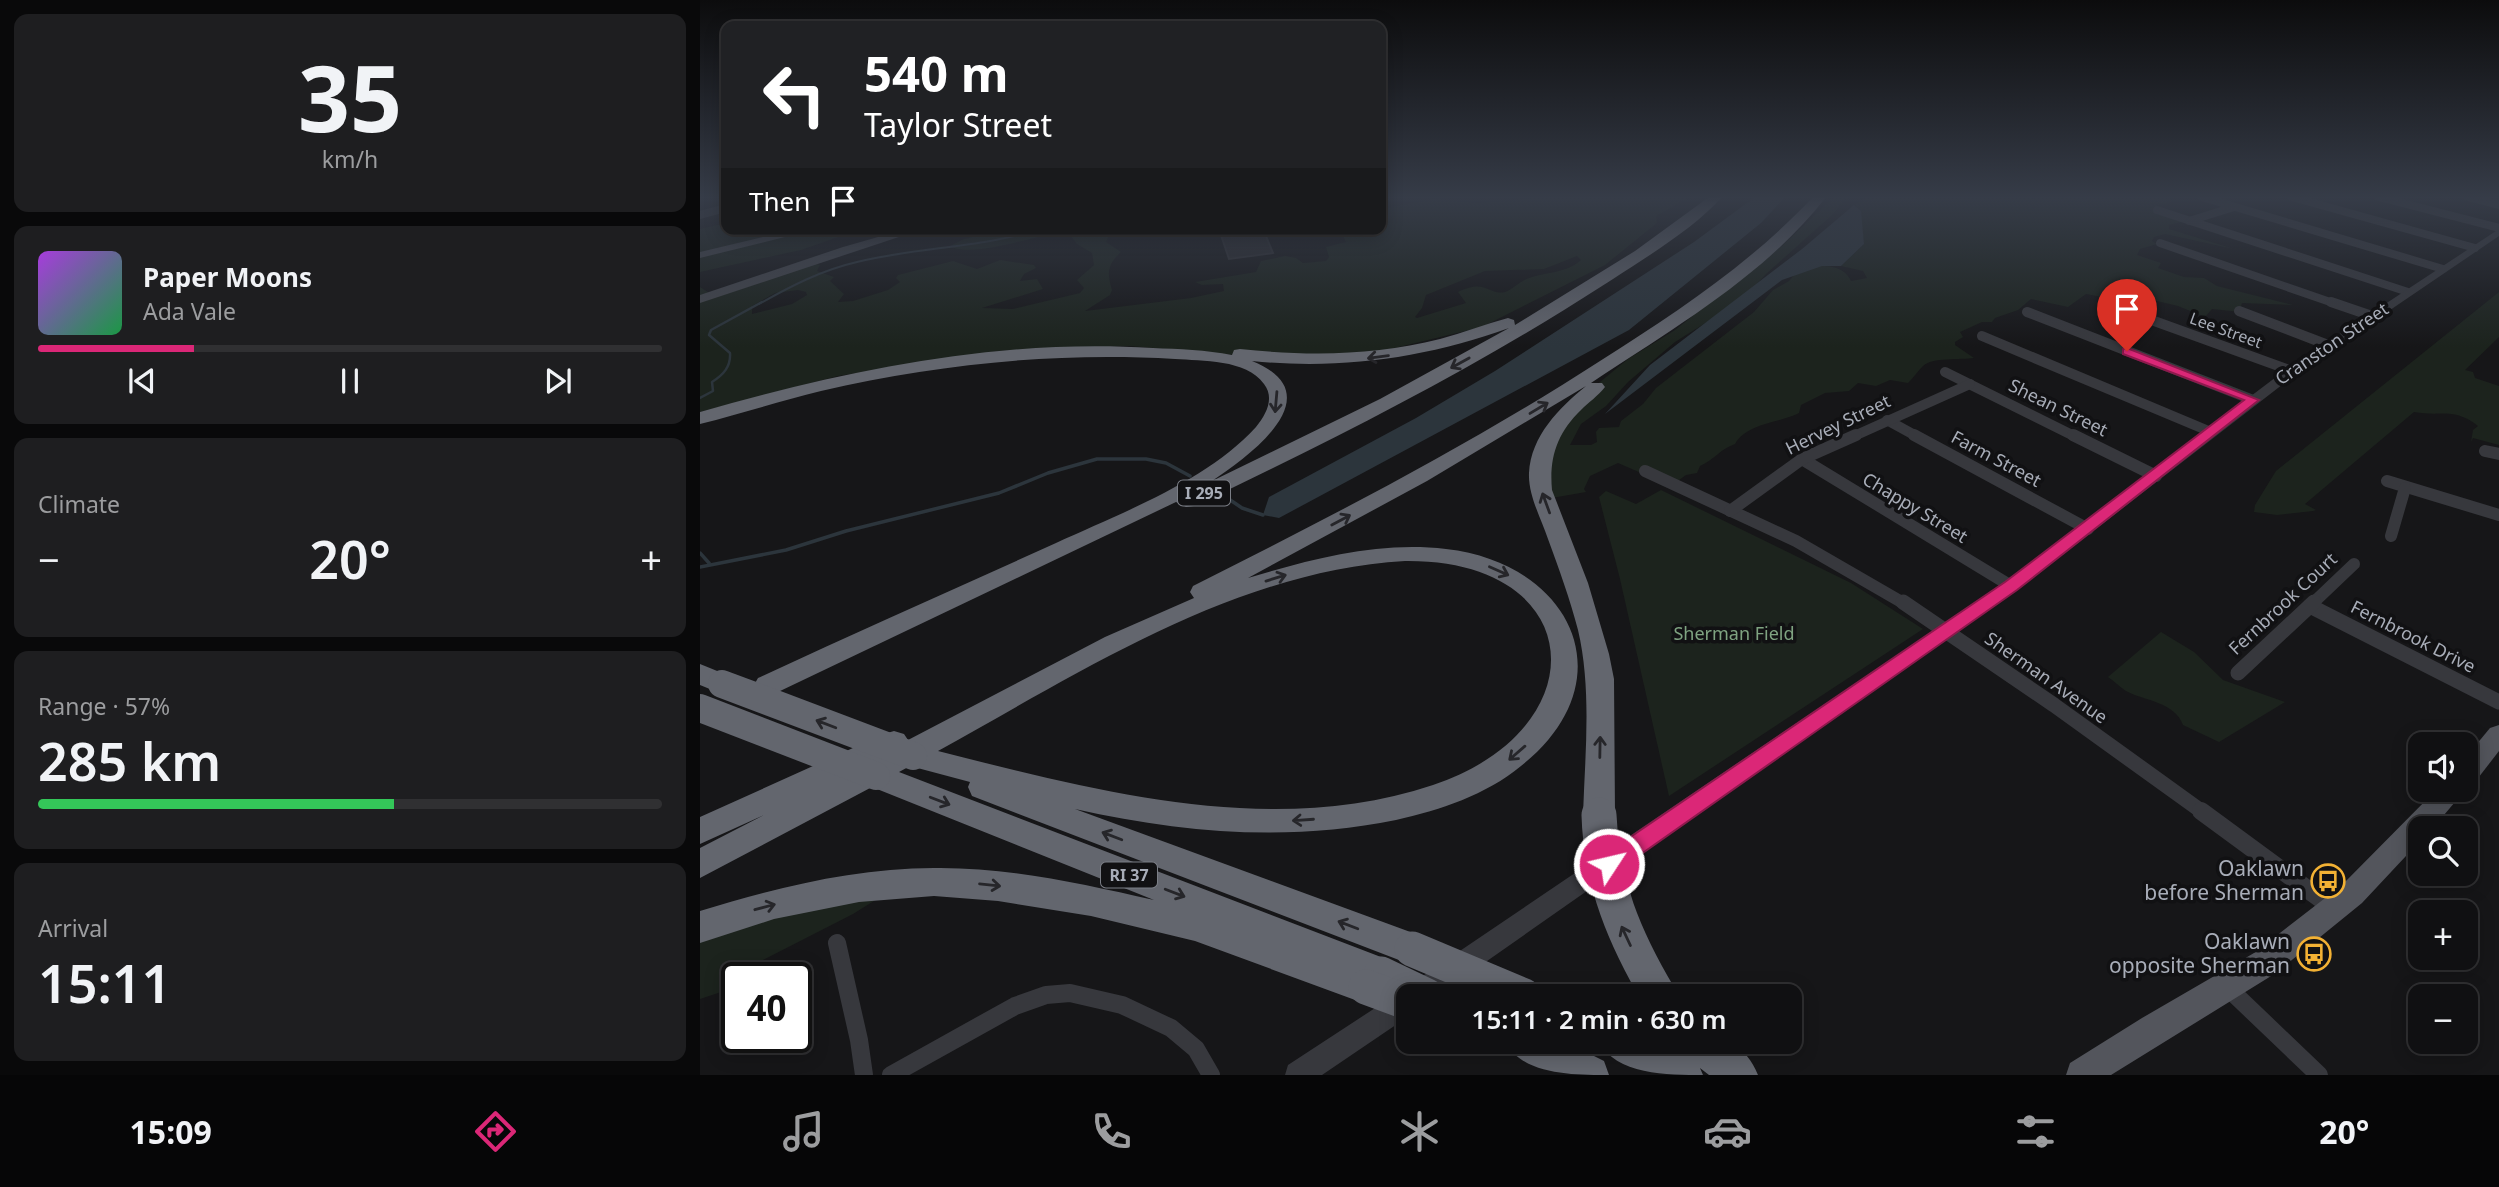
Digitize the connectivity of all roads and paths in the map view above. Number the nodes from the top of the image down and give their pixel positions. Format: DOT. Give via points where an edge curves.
graph roads {
  1 [pos="734,247"];
  2 [pos="855,247"];
  3 [pos="1647,247"];
  4 [pos="1769,247"];
  5 [pos="2172,247"];
  6 [pos="2270,247"];
  7 [pos="2371,247"];
  8 [pos="2472,247"];
  9 [pos="2475,248"];
  10 [pos="700,255"];
  11 [pos="1623,265"];
  12 [pos="2443,269"];
  13 [pos="2408,292"];
  14 [pos="700,299"];
  15 [pos="1696,305"];
  16 [pos="2110,305"];
  17 [pos="2239,311"];
  18 [pos="2027,312"];
  19 [pos="2372,316"];
  20 [pos="1982,336"];
  21 [pos="2328,345"];
  22 [pos="2292,371"];
  23 [pos="1945,372"];
  24 [pos="1970,384"];
  25 [pos="2253,400"];
  26 [pos="700,411"];
  27 [pos="700,418"];
  28 [pos="1887,420"];
  29 [pos="2211,432"];
  30 [pos="2485,451"];
  31 [pos="2499,454"];
  32 [pos="1802,459"];
  33 [pos="1645,471"];
  34 [pos="2156,476"];
  35 [pos="2387,481"];
  36 [pos="2405,488"];
  37 [pos="1730,511"];
  38 [pos="2499,515"];
  39 [pos="2088,529"];
  40 [pos="2391,536"];
  41 [pos="2354,564"];
  42 [pos="2011,586"];
  43 [pos="2310,606"];
  44 [pos="1946,632"];
  45 [pos="2238,673"];
  46 [pos="707,678"];
  47 [pos="768,685"];
  48 [pos="2499,702"];
  49 [pos="700,708"];
  50 [pos="700,714"];
  51 [pos="955,714"];
  52 [pos="2499,734"];
  53 [pos="913,757"];
  54 [pos="2478,760"];
  55 [pos="877,776"];
  56 [pos="2440,802"];
  57 [pos="700,831"];
  58 [pos="700,839"];
  59 [pos="700,864"];
  60 [pos="2333,908"];
  61 [pos="700,927"];
  62 [pos="837,943"];
  63 [pos="1412,949"];
  64 [pos="1373,981"];
  65 [pos="1433,984"];
  66 [pos="1495,984"];
  67 [pos="1652,984"];
  68 [pos="1396,987"];
  69 [pos="2227,987"];
  70 [pos="1396,994"];
  71 [pos="1396,1010"];
  72 [pos="1548,1054"];
  73 [pos="1643,1054"];
  74 [pos="1714,1054"];
  75 [pos="864,1075"];
  76 [pos="891,1075"];
  77 [pos="1211,1075"];
  78 [pos="1298,1075"];
  79 [pos="1590,1075"];
  80 [pos="1684,1075"];
  81 [pos="1739,1075"];
  82 [pos="2082,1075"];
  83 [pos="2319,1075"];
  1 -- 10 [label="main road"];
  2 -- 14 [label="main road"];
  3 -- 11 [label="highway, I 295"];
  4 -- 15 [label="highway"];
  5 -- 19 [label="street"];
  6 -- 13 [label="street"];
  7 -- 12 [label="street"];
  8 -- 9 [label="street"];
  9 -- 12 [label="street, Cranston Street"];
  11 -- 26 [label="highway, one-way" via="1493,329 1436,347 1385,356 1297,360 1166,346 1035,348 870,370"];
  11 -- 47 [label="highway, I 295, one-way" via="1473,356 1270,461 1072,554"];
  12 -- 13 [label="street, Cranston Street"];
  13 -- 19 [label="street, Cranston Street"];
  51 -- 15 [label="highway, one-way" via="1204,591 1402,486 1549,402"];
  67 -- 15 [label="highway, one-way, bridge" via="1610,898 1601,858 1598,660 1539,471 1548,436 1573,406"];
  16 -- 22 [label="street, Lee Street"];
  17 -- 21 [label="street"];
  18 -- 25 [label="street"];
  19 -- 21 [label="street, Cranston Street"];
  20 -- 29 [label="street"];
  21 -- 22 [label="street, Cranston Street"];
  22 -- 25 [label="street, Cranston Street"];
  23 -- 24 [label="street, Shean Street"];
  24 -- 28 [label="street, Hervey Street"];
  24 -- 34 [label="street, Shean Street"];
  25 -- 29 [label="street, Cranston Street"];
  27 -- 47 [label="highway, one-way" via="889,372 1064,352 1148,352 1229,360 1262,373 1279,396 1273,417 1253,440 1178,491"];
  28 -- 32 [label="street, Hervey Street"];
  28 -- 39 [label="street, Farm Street"];
  29 -- 34 [label="street, Cranston Street"];
  30 -- 31 [label="street"];
  32 -- 37 [label="street, Hervey Street"];
  32 -- 42 [label="street, Chappy Street"];
  33 -- 37 [label="street, Sherman Avenue"];
  34 -- 39 [label="street, Cranston Street"];
  35 -- 36 [label="street"];
  36 -- 38 [label="street"];
  36 -- 40 [label="street"];
  37 -- 44 [label="street, Sherman Avenue" via="1856,574"];
  39 -- 42 [label="street, Cranston Street"];
  41 -- 43 [label="street, Fernbrook Court"];
  42 -- 44 [label="street, Cranston Street"];
  43 -- 45 [label="street, Fernbrook Court"];
  43 -- 48 [label="street, Fernbrook Drive"];
  44 -- 60 [label="street, Sherman Avenue"];
  44 -- 65 [label="street, Cranston Street"];
  53 -- 46 [label="highway, RI 37, one-way, bridge"];
  47 -- 50 [label="highway, I 295"];
  49 -- 55 [label="highway, RI 37, bridge"];
  51 -- 57 [label="highway"];
  51 -- 58 [label="highway"];
  52 -- 54 [label="main road"];
  59 -- 53 [label="highway, one-way" via="1100,651 1224,596 1300,571 1391,555 1427,554 1470,561 1508,575 1533,592 1553,616 1564,642 1566,671 1558,699 1544,724 1522,748 1494,770 1459,788 1373,813 1295,821 1194,818 1099,803"];
  63 -- 53 [label="highway, RI 37, one-way" via="939,771"];
  55 -- 64 [label="highway, RI 37, one-way"];
  56 -- 60 [label="main road"];
  60 -- 69 [label="main road"];
  61 -- 64 [label="highway, one-way" via="774,904 859,887 934,882 998,886 1195,925"];
  62 -- 75 [label="street"];
  63 -- 66 [label="highway, RI 37, bridge"];
  64 -- 68 [label="highway, RI 37, bridge"];
  64 -- 70 [label="highway, bridge"];
  69 -- 82 [label="main road"];
  69 -- 83 [label="street"];
  71 -- 78 [label="street"];
  72 -- 79 [label="highway"];
  73 -- 80 [label="highway"];
  74 -- 81 [label="highway"];
  76 -- 77 [label="street" via="1015,1006 1057,993 1076,993 1160,1021 1182,1035"];
}
